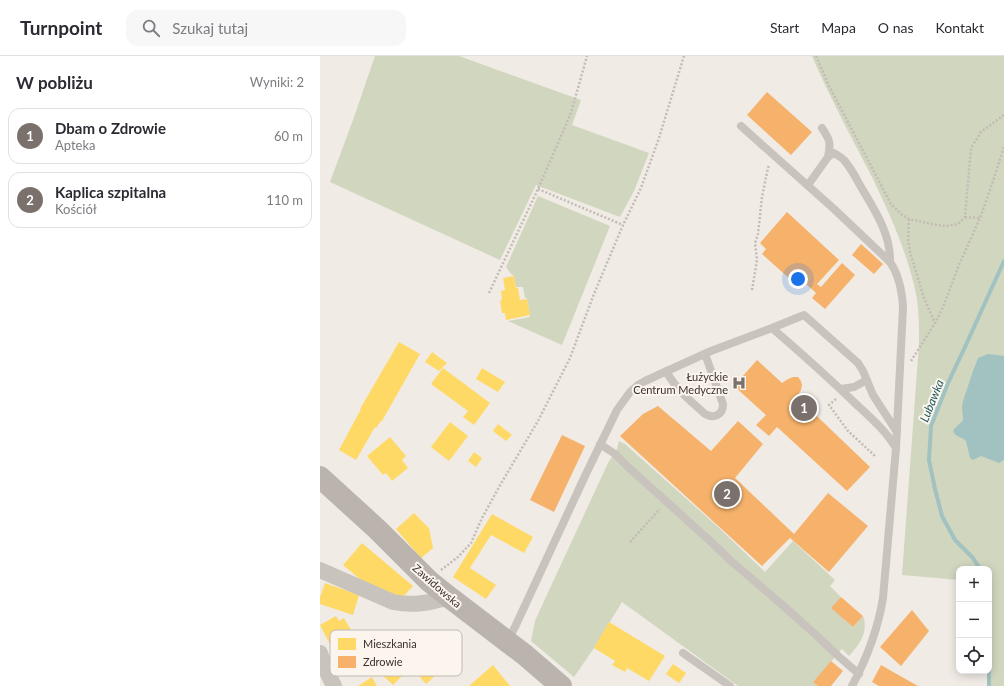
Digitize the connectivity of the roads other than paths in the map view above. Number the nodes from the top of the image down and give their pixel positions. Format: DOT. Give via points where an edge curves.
graph roads {
  1 [pos="741,126"];
  2 [pos="822,128"];
  3 [pos="828,157"];
  4 [pos="808,185"];
  5 [pos="890,262"];
  6 [pos="772,328"];
  7 [pos="705,354"];
  8 [pos="666,371"];
  9 [pos="867,380"];
  10 [pos="843,391"];
  11 [pos="897,432"];
  12 [pos="600,444"];
  13 [pos="896,448"];
  14 [pos="320,477"];
  15 [pos="320,570"];
  16 [pos="449,598"];
  17 [pos="508,641"];
  18 [pos="320,653"];
  19 [pos="683,653"];
  20 [pos="858,674"];
  21 [pos="334,686"];
  22 [pos="561,686"];
  23 [pos="730,686"];
  24 [pos="852,686"];
  1 -- 4 [label="lane"];
  2 -- 3 [label="lane" via="830,147"];
  3 -- 4 [label="lane"];
  3 -- 5 [label="lane" via="834,152 844,160 854,174 884,232"];
  4 -- 5 [label="lane"];
  5 -- 11 [label="lane" via="900,285 903,307"];
  6 -- 7 [label="lane"];
  6 -- 9 [label="lane" via="804,315 854,359"];
  6 -- 10 [label="lane"];
  7 -- 8 [label="lane"];
  7 -- 8 [label="lane" via="723,404 719,415 705,414 674,385"];
  8 -- 12 [label="lane" via="630,392 617,410"];
  9 -- 10 [label="lane"];
  9 -- 11 [label="lane" via="873,395"];
  10 -- 13 [label="lane" via="884,431"];
  11 -- 13 [label="lane"];
  12 -- 17 [label="lane"];
  12 -- 20 [label="lane" via="615,454"];
  13 -- 20 [label="lane" via="881,611"];
  14 -- 16 [label="main road, Zawidowska"];
  15 -- 16 [label="street" via="393,602 415,604"];
  16 -- 17 [label="main road, Zawidowska"];
  17 -- 22 [label="main road, Zawidowska"];
  18 -- 21 [label="street"];
  19 -- 23 [label="lane"];
  20 -- 24 [label="lane"];
}
